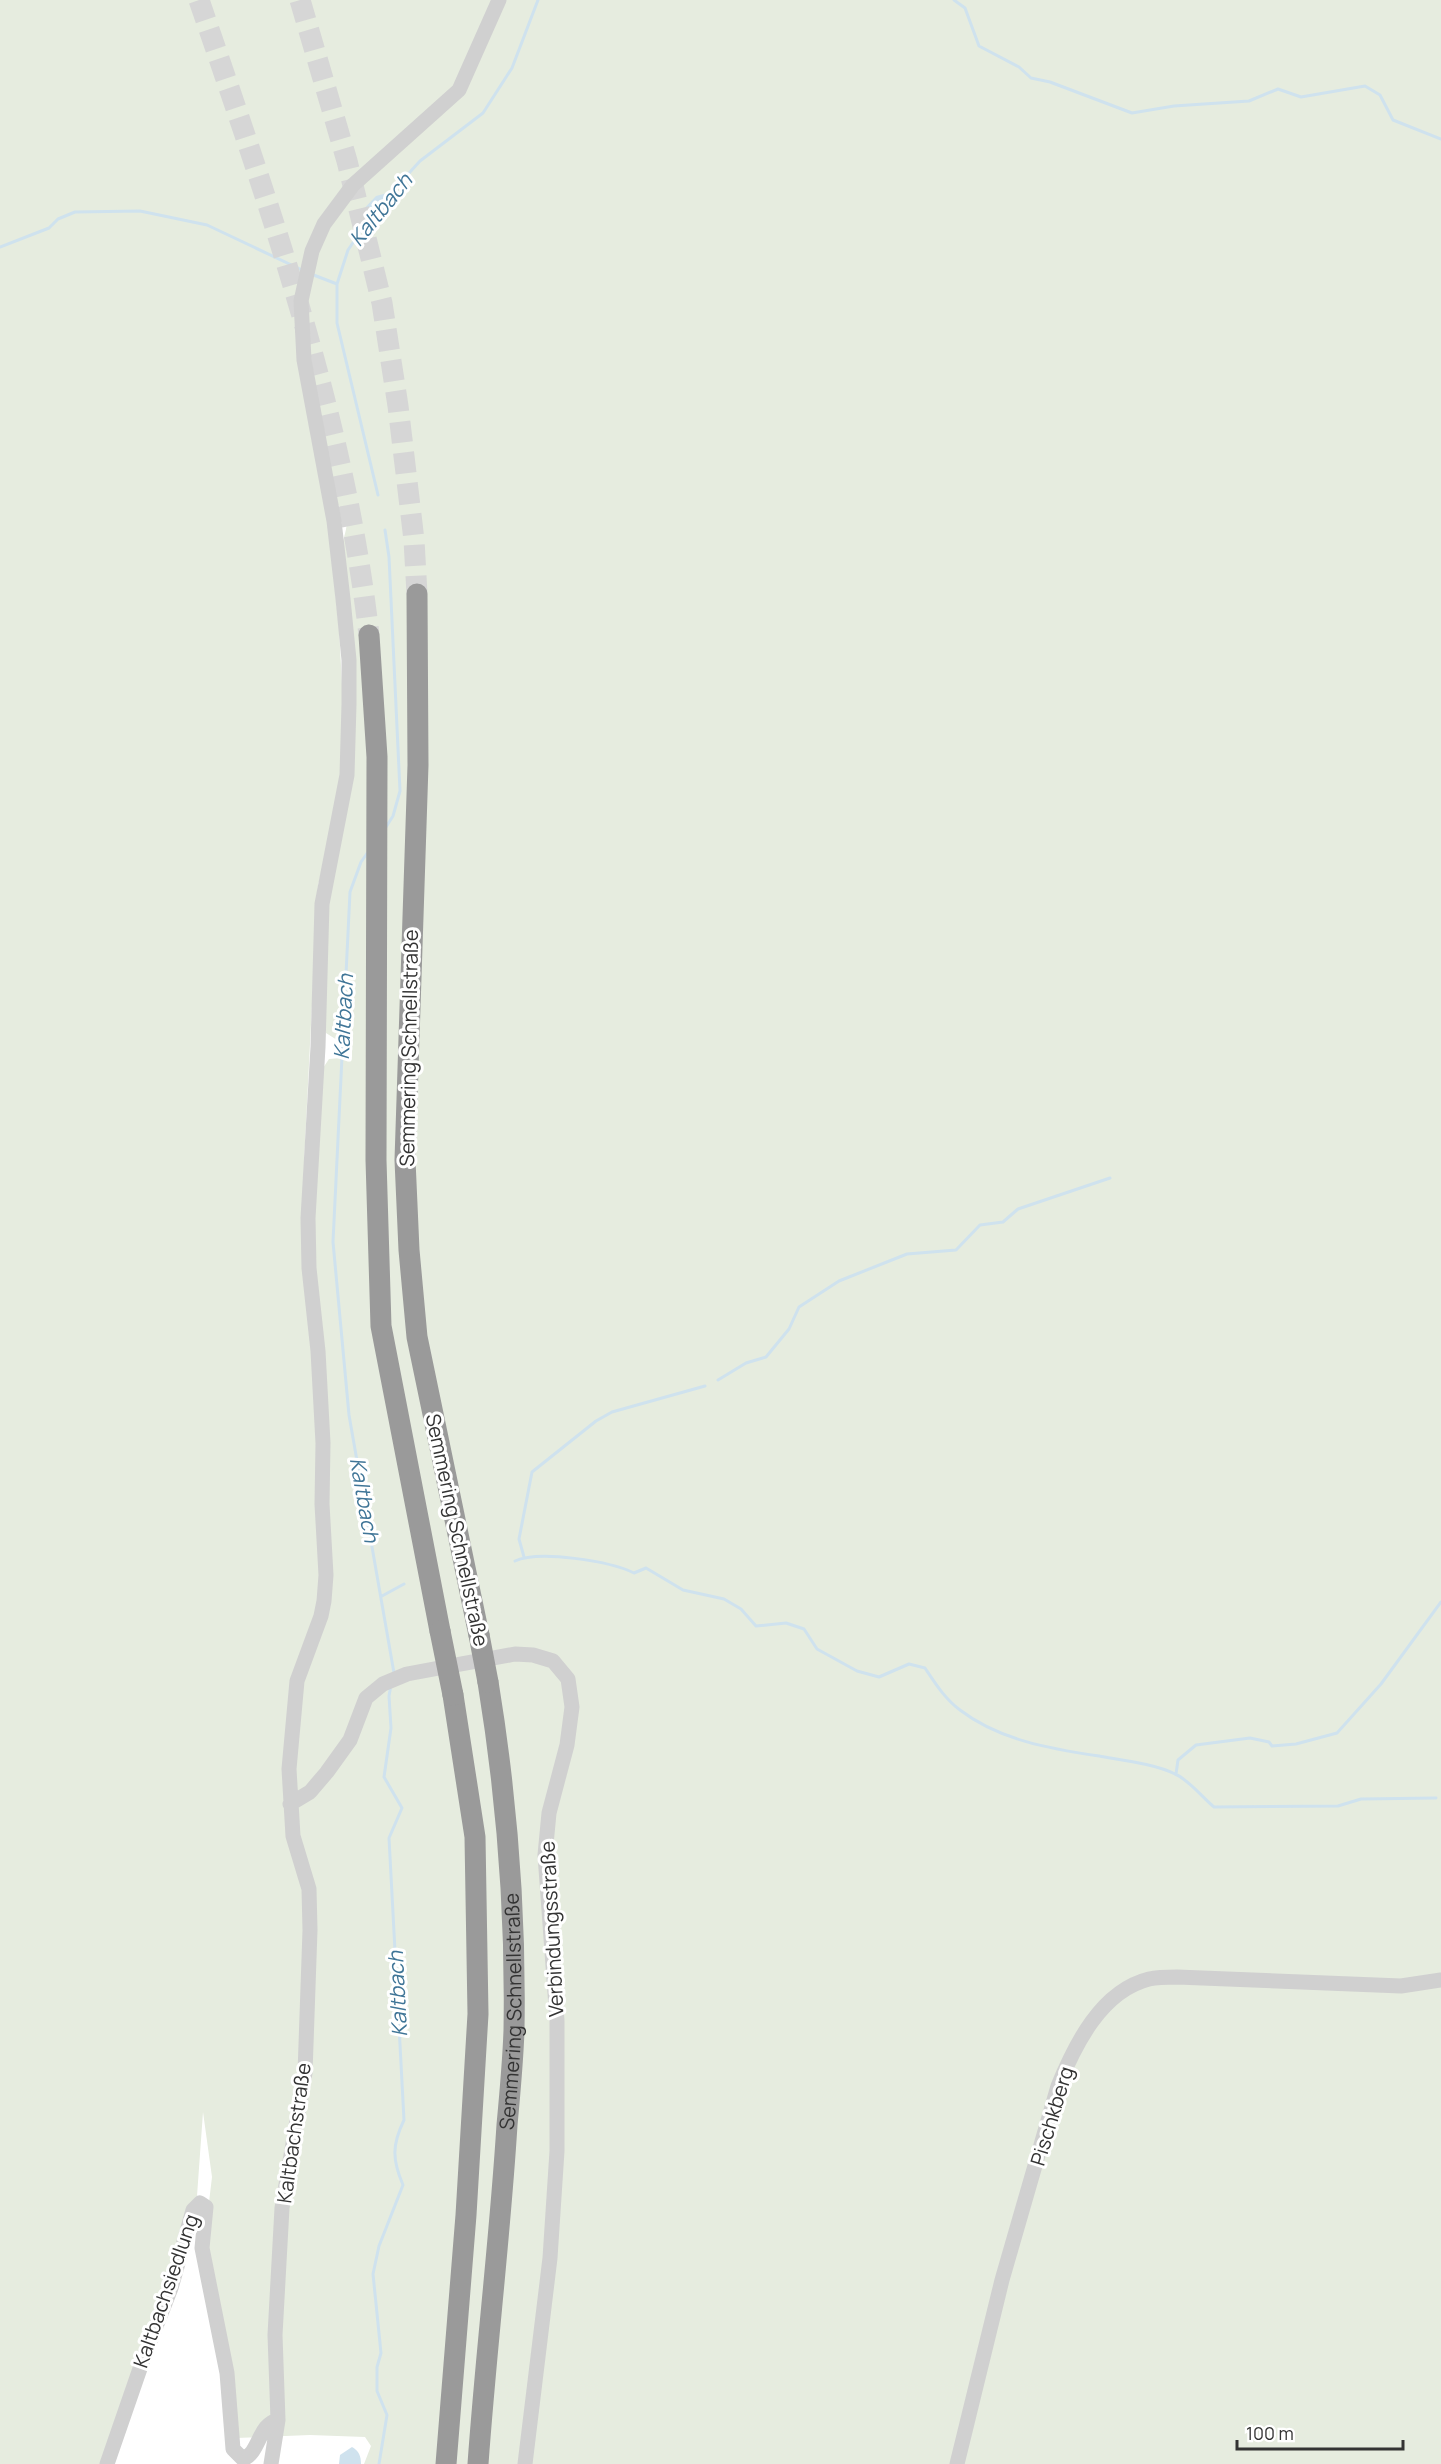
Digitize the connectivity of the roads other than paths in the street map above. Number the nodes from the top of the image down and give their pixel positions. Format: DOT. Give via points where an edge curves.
graph roads {
  1 [pos="499,0"];
  2 [pos="417,594"];
  3 [pos="369,635"];
  4 [pos="290,1804"];
  5 [pos="1441,1980"];
  6 [pos="278,2420"];
  7 [pos="242,2461"];
  8 [pos="107,2464"];
  9 [pos="271,2464"];
  10 [pos="446,2464"];
  11 [pos="478,2464"];
  12 [pos="525,2464"];
  13 [pos="957,2464"];
  1 -- 4 [label="street, Kaltbachstraße" via="459,90 353,185 324,225 312,251 301,301 304,360 334,521 349,660 349,704 347,775 322,904 308,1218 323,1443 326,1575 324,1601 297,1681"];
  2 -- 11 [label="highway, Semmering Schnellstraße, bridge" via="418,765 405,1160 408,1250 417,1337 488,1682 514,1902 514,2032"];
  3 -- 10 [label="highway, Semmering Schnellstraße, bridge" via="378,808 376,1160 381,1326 453,1695 475,1837 478,2014"];
  4 -- 6 [label="street, Kaltbachstraße" via="293,1836 309,1889 310,1930 305,2073 282,2208 275,2335"];
  4 -- 12 [label="street, Verbindungsstraße" via="310,1792 327,1772 350,1740 366,1698 383,1684 407,1674 515,1654 545,1657 560,1667 568,1679 572,1724 549,1813 545,1855 556,2021 557,2151 550,2258"];
  5 -- 13 [label="street, Pischkberg" via="1401,1986 1148,1979 1107,2005 1086,2030 1058,2086 1002,2280"];
  6 -- 7 [label="street, Kaltbachsiedlung" via="267,2424 249,2456"];
  6 -- 9 [label="street, Kaltbachstraße"];
  7 -- 8 [label="street, Kaltbachsiedlung" via="233,2450 227,2373 202,2248 206,2207 201,2202 194,2210 171,2288"];
}
